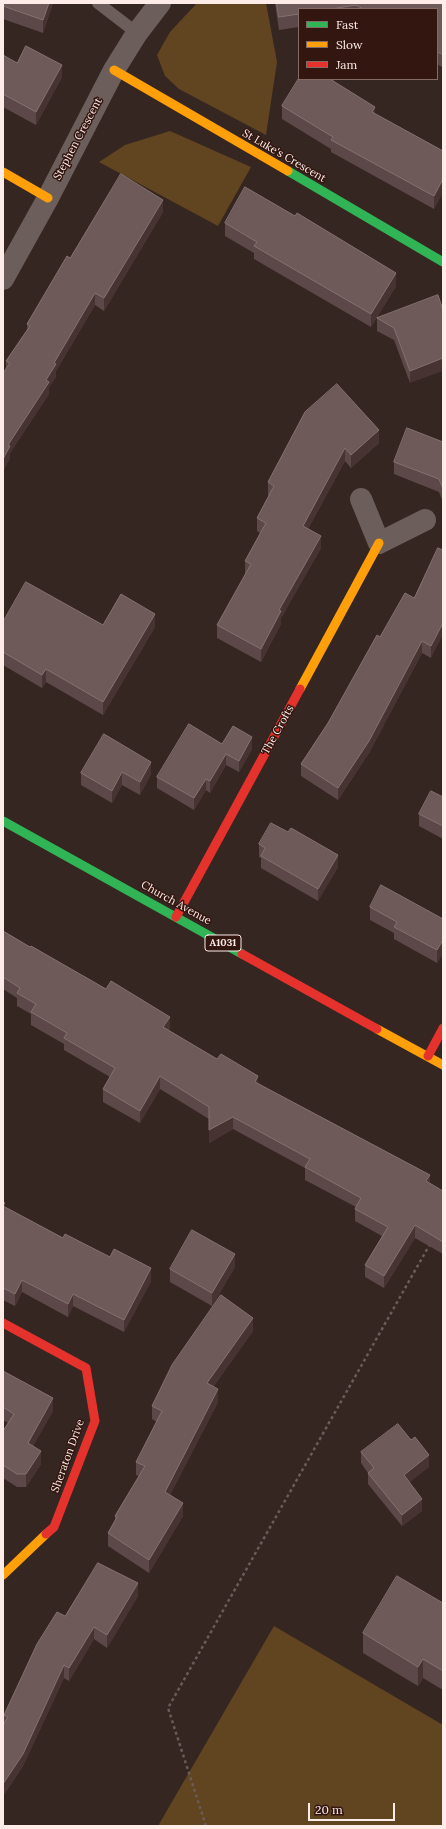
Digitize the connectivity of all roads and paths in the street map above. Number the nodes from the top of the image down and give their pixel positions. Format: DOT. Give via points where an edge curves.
graph roads {
  1 [pos="98,3"];
  2 [pos="160,3"];
  3 [pos="137,33"];
  4 [pos="114,70"];
  5 [pos="3,172"];
  6 [pos="48,198"];
  7 [pos="443,262"];
  8 [pos="3,279"];
  9 [pos="362,499"];
  10 [pos="425,520"];
  11 [pos="379,543"];
  12 [pos="3,821"];
  13 [pos="176,917"];
  14 [pos="443,1028"];
  15 [pos="428,1056"];
  16 [pos="443,1065"];
  17 [pos="431,1242"];
  18 [pos="3,1323"];
  19 [pos="3,1575"];
  20 [pos="206,1826"];
  1 -- 3 [label="lane"];
  2 -- 3 [label="street, Stephen Crescent"];
  3 -- 4 [label="street, Stephen Crescent"];
  4 -- 6 [label="street, Stephen Crescent"];
  4 -- 7 [label="street, St Luke's Crescent"];
  5 -- 6 [label="street"];
  6 -- 8 [label="street, Stephen Crescent"];
  9 -- 11 [label="street"];
  10 -- 11 [label="street"];
  11 -- 13 [label="street, The Crofts"];
  12 -- 13 [label="street, Church Avenue / A1031"];
  13 -- 15 [label="street, Church Avenue / A1031"];
  14 -- 15 [label="street"];
  15 -- 16 [label="street, Church Avenue / A1031"];
  17 -- 20 [label="path" via="168,1708"];
  18 -- 19 [label="street, Sheraton Drive" via="86,1368 95,1421 54,1527"];
}
